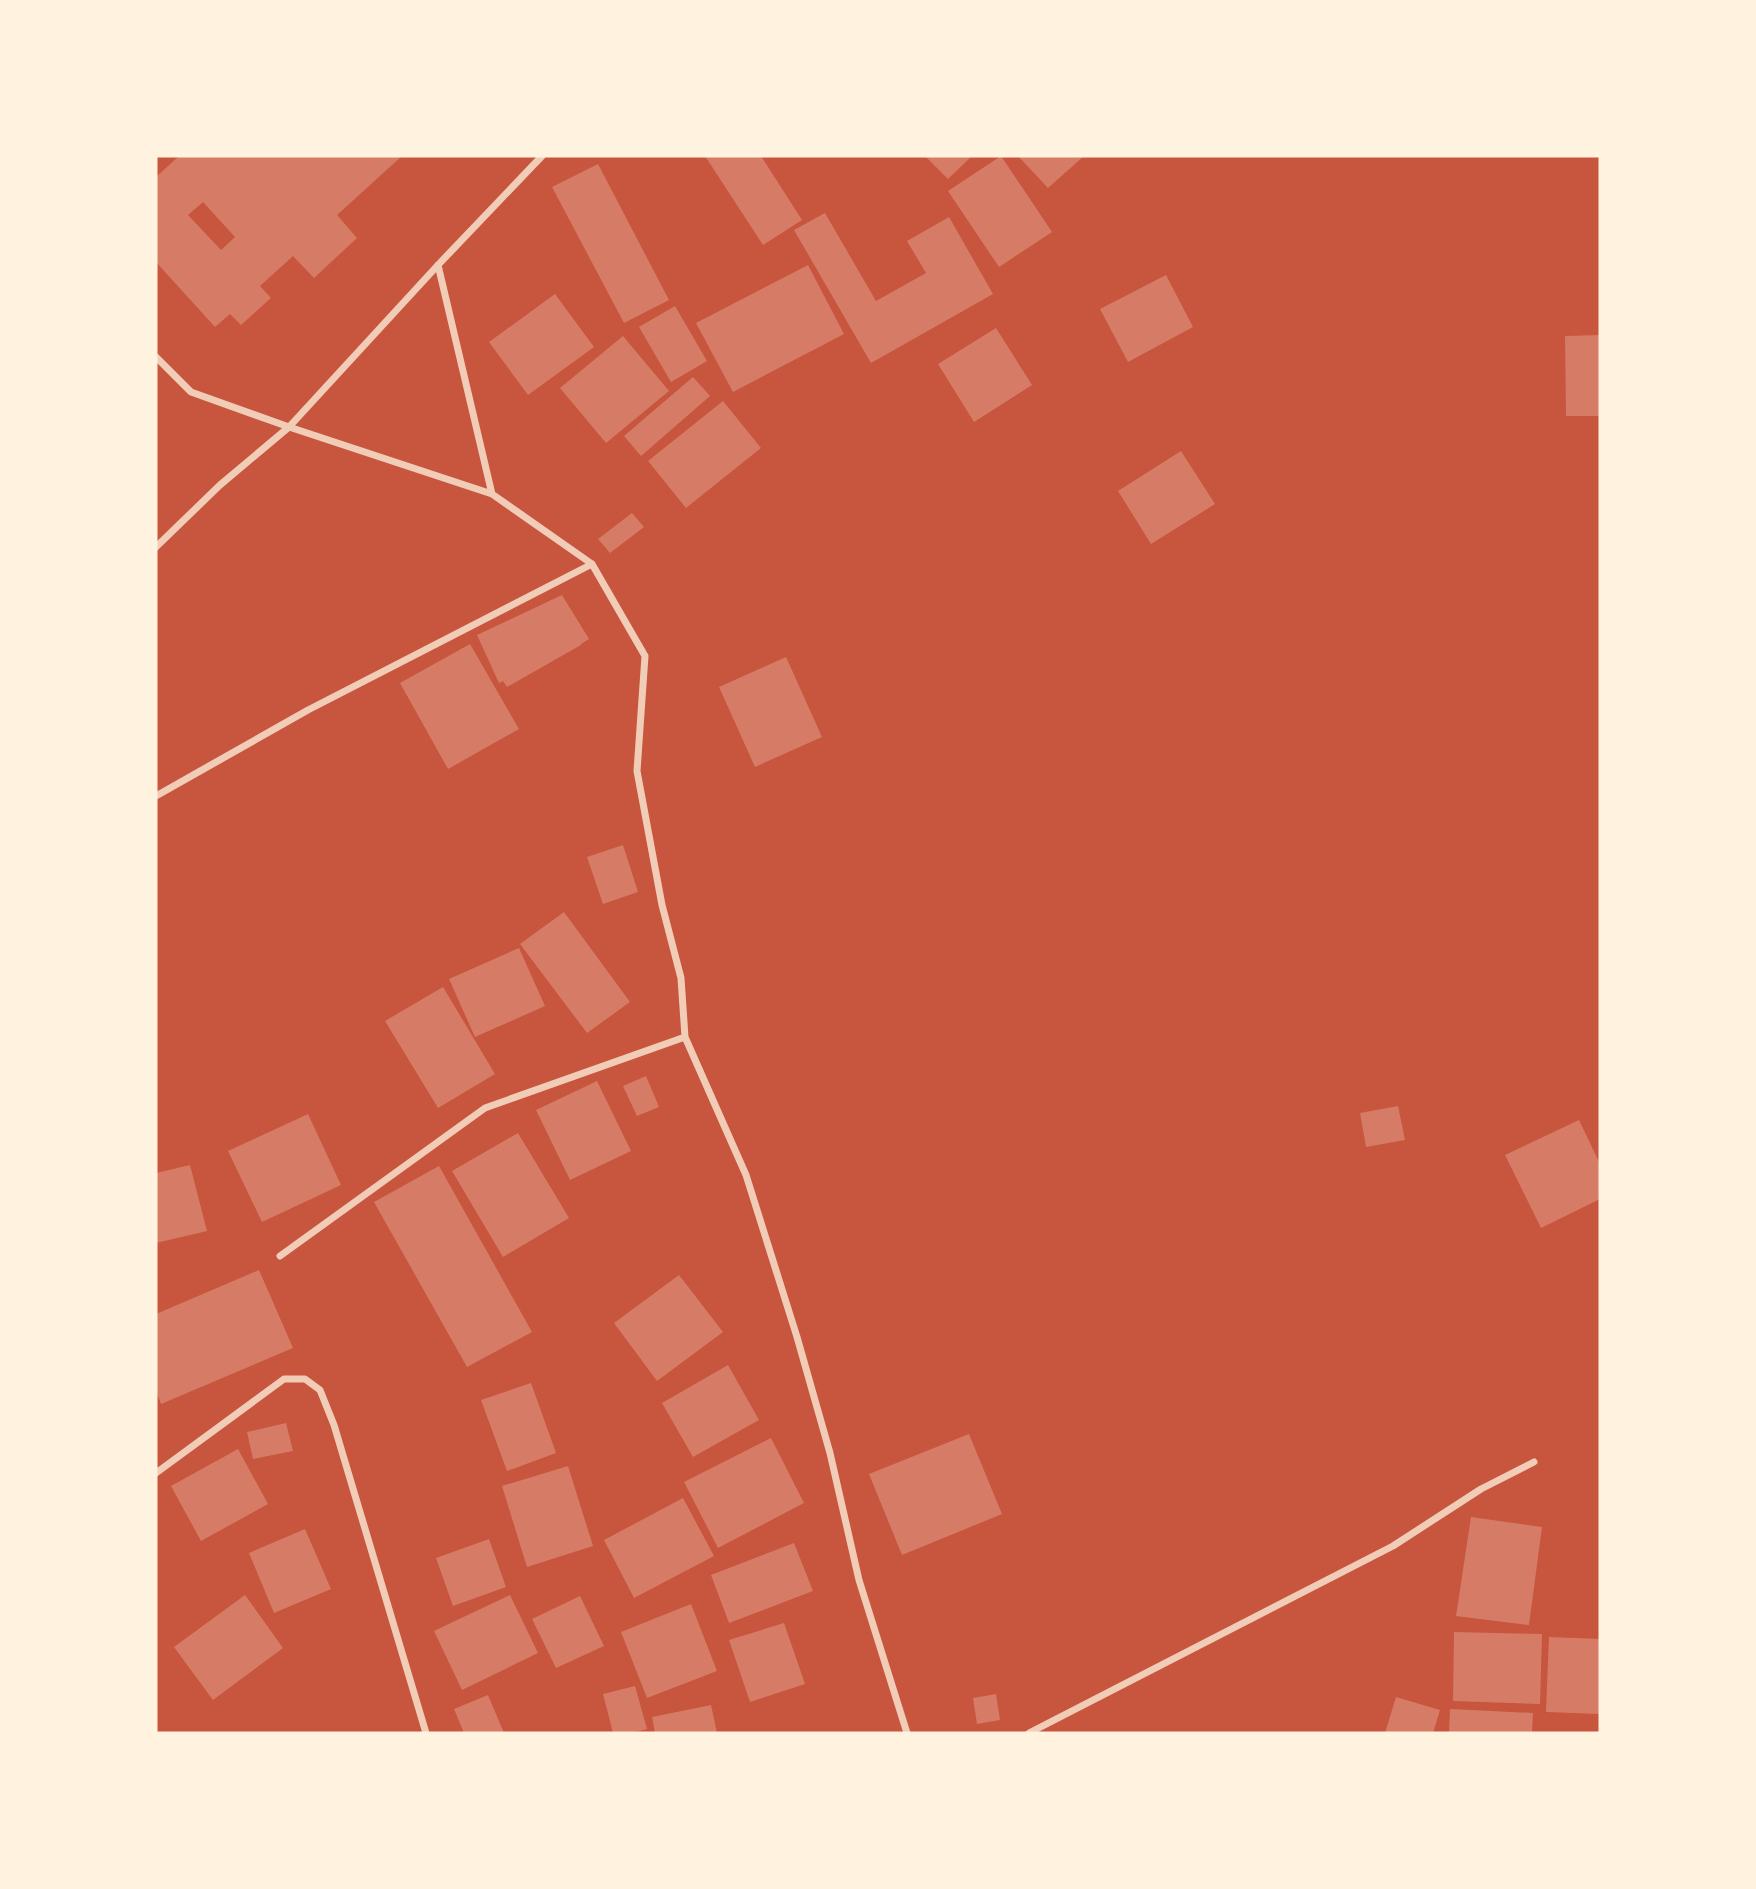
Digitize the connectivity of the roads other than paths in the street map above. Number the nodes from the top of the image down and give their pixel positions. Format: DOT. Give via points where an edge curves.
graph roads {
  1 [pos="542,156"];
  2 [pos="438,265"];
  3 [pos="156,357"];
  4 [pos="289,427"];
  5 [pos="492,494"];
  6 [pos="156,547"];
  7 [pos="592,564"];
  8 [pos="156,796"];
  9 [pos="685,1037"];
  10 [pos="280,1256"];
  11 [pos="1534,1462"];
  12 [pos="156,1472"];
  13 [pos="426,1733"];
  14 [pos="907,1733"];
  15 [pos="1030,1733"];
  1 -- 2 [label="street"];
  2 -- 4 [label="street"];
  2 -- 5 [label="street"];
  3 -- 4 [label="street" via="191,392"];
  4 -- 5 [label="street"];
  4 -- 6 [label="street"];
  5 -- 7 [label="street"];
  7 -- 8 [label="street" via="308,710"];
  7 -- 9 [label="street" via="645,656 638,771 681,978"];
  9 -- 10 [label="street" via="485,1108"];
  9 -- 14 [label="street" via="746,1175 797,1337 830,1452 859,1580"];
  11 -- 15 [label="street" via="1481,1489 1393,1546"];
  12 -- 13 [label="street" via="284,1379 305,1379 320,1390"];
}
